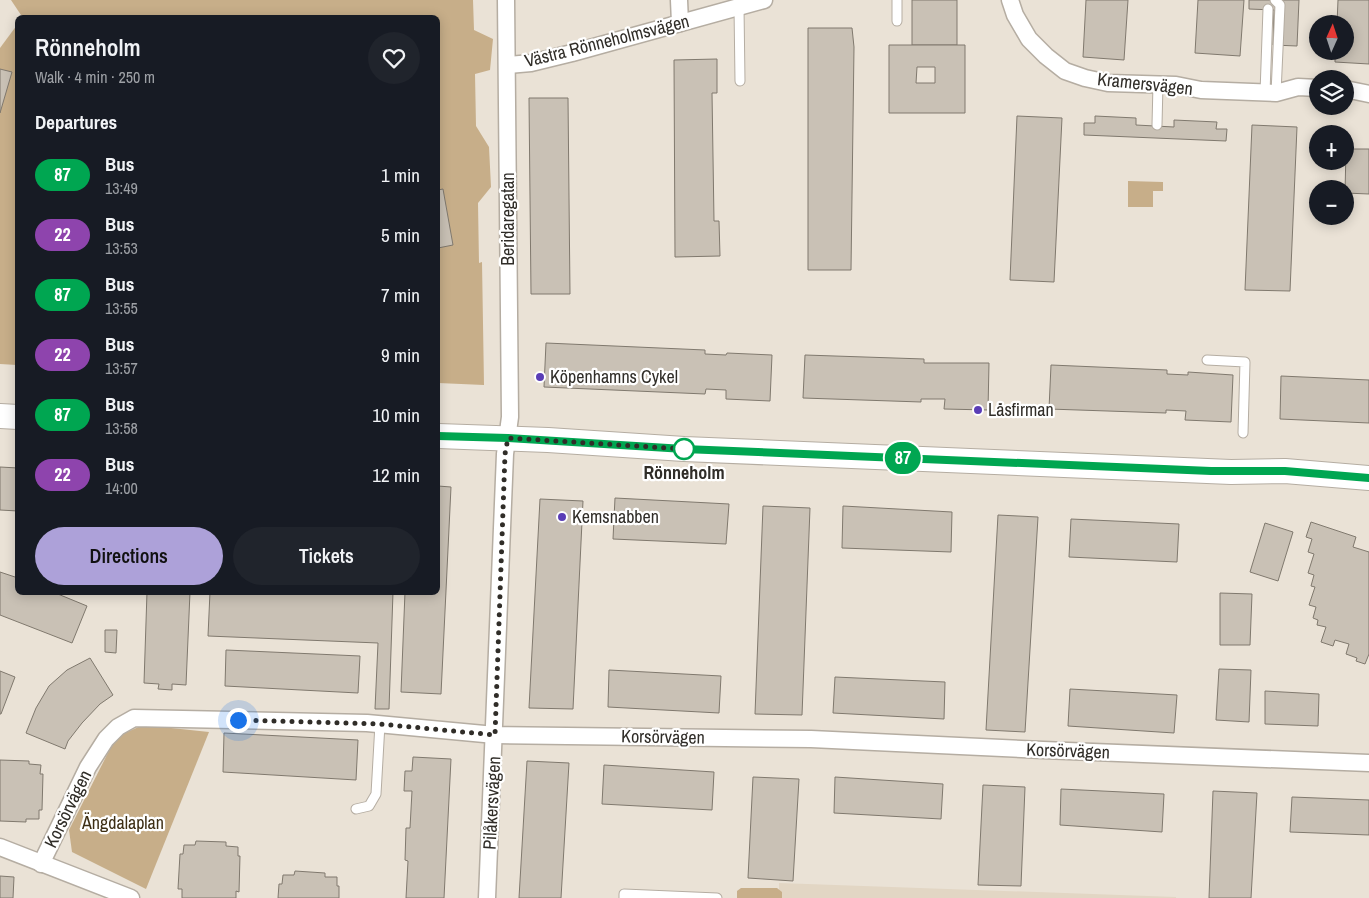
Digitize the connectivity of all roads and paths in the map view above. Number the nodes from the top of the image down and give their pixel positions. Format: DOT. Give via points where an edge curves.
graph roads {
  1 [pos="506,0"];
  2 [pos="679,0"];
  3 [pos="764,0"];
  4 [pos="897,0"];
  5 [pos="1010,0"];
  6 [pos="1275,0"];
  7 [pos="739,7"];
  8 [pos="1268,9"];
  9 [pos="897,21"];
  10 [pos="680,24"];
  11 [pos="508,65"];
  12 [pos="740,81"];
  13 [pos="1158,84"];
  14 [pos="1309,88"];
  15 [pos="1354,91"];
  16 [pos="1270,93"];
  17 [pos="1369,94"];
  18 [pos="1157,125"];
  19 [pos="1207,360"];
  20 [pos="0,416"];
  21 [pos="15,417"];
  22 [pos="1243,433"];
  23 [pos="440,436"];
  24 [pos="508,438"];
  25 [pos="1369,478"];
  26 [pos="380,724"];
  27 [pos="495,735"];
  28 [pos="1369,763"];
  29 [pos="356,810"];
  30 [pos="0,847"];
  31 [pos="41,864"];
  32 [pos="131,898"];
  33 [pos="487,898"];
  34 [pos="624,898"];
  35 [pos="717,898"];
  1 -- 11 [label="street, Beridaregatan"];
  2 -- 10 [label="street"];
  3 -- 7 [label="street, Västra Rönneholmsvägen"];
  4 -- 9 [label="lane"];
  5 -- 13 [label="street, Kramersvägen" via="1029,39 1065,71 1108,83"];
  6 -- 16 [label="lane" via="1280,5"];
  7 -- 10 [label="street, Västra Rönneholmsvägen"];
  7 -- 12 [label="lane"];
  8 -- 16 [label="lane"];
  10 -- 11 [label="street, Västra Rönneholmsvägen" via="531,63"];
  11 -- 24 [label="street, Beridaregatan"];
  13 -- 16 [label="street, Kramersvägen" via="1201,90"];
  13 -- 18 [label="lane"];
  14 -- 16 [label="street, Kramersvägen"];
  15 -- 17 [label="street"];
  19 -- 22 [label="lane" via="1245,362"];
  20 -- 21 [label="street"];
  23 -- 24 [label="street"];
  24 -- 25 [label="street" via="794,454 1231,472 1285,471"];
  24 -- 27 [label="street, Pilåkersvägen"];
  26 -- 27 [label="street, Korsörvägen"];
  26 -- 29 [label="lane" via="376,794 369,806"];
  26 -- 31 [label="street, Korsörvägen" via="134,718 112,733 88,767"];
  27 -- 28 [label="street, Korsörvägen" via="811,739"];
  27 -- 33 [label="street, Pilåkersvägen"];
  30 -- 31 [label="street"];
  31 -- 32 [label="street"];
  34 -- 35 [label="lane" via="624,894"];
}
